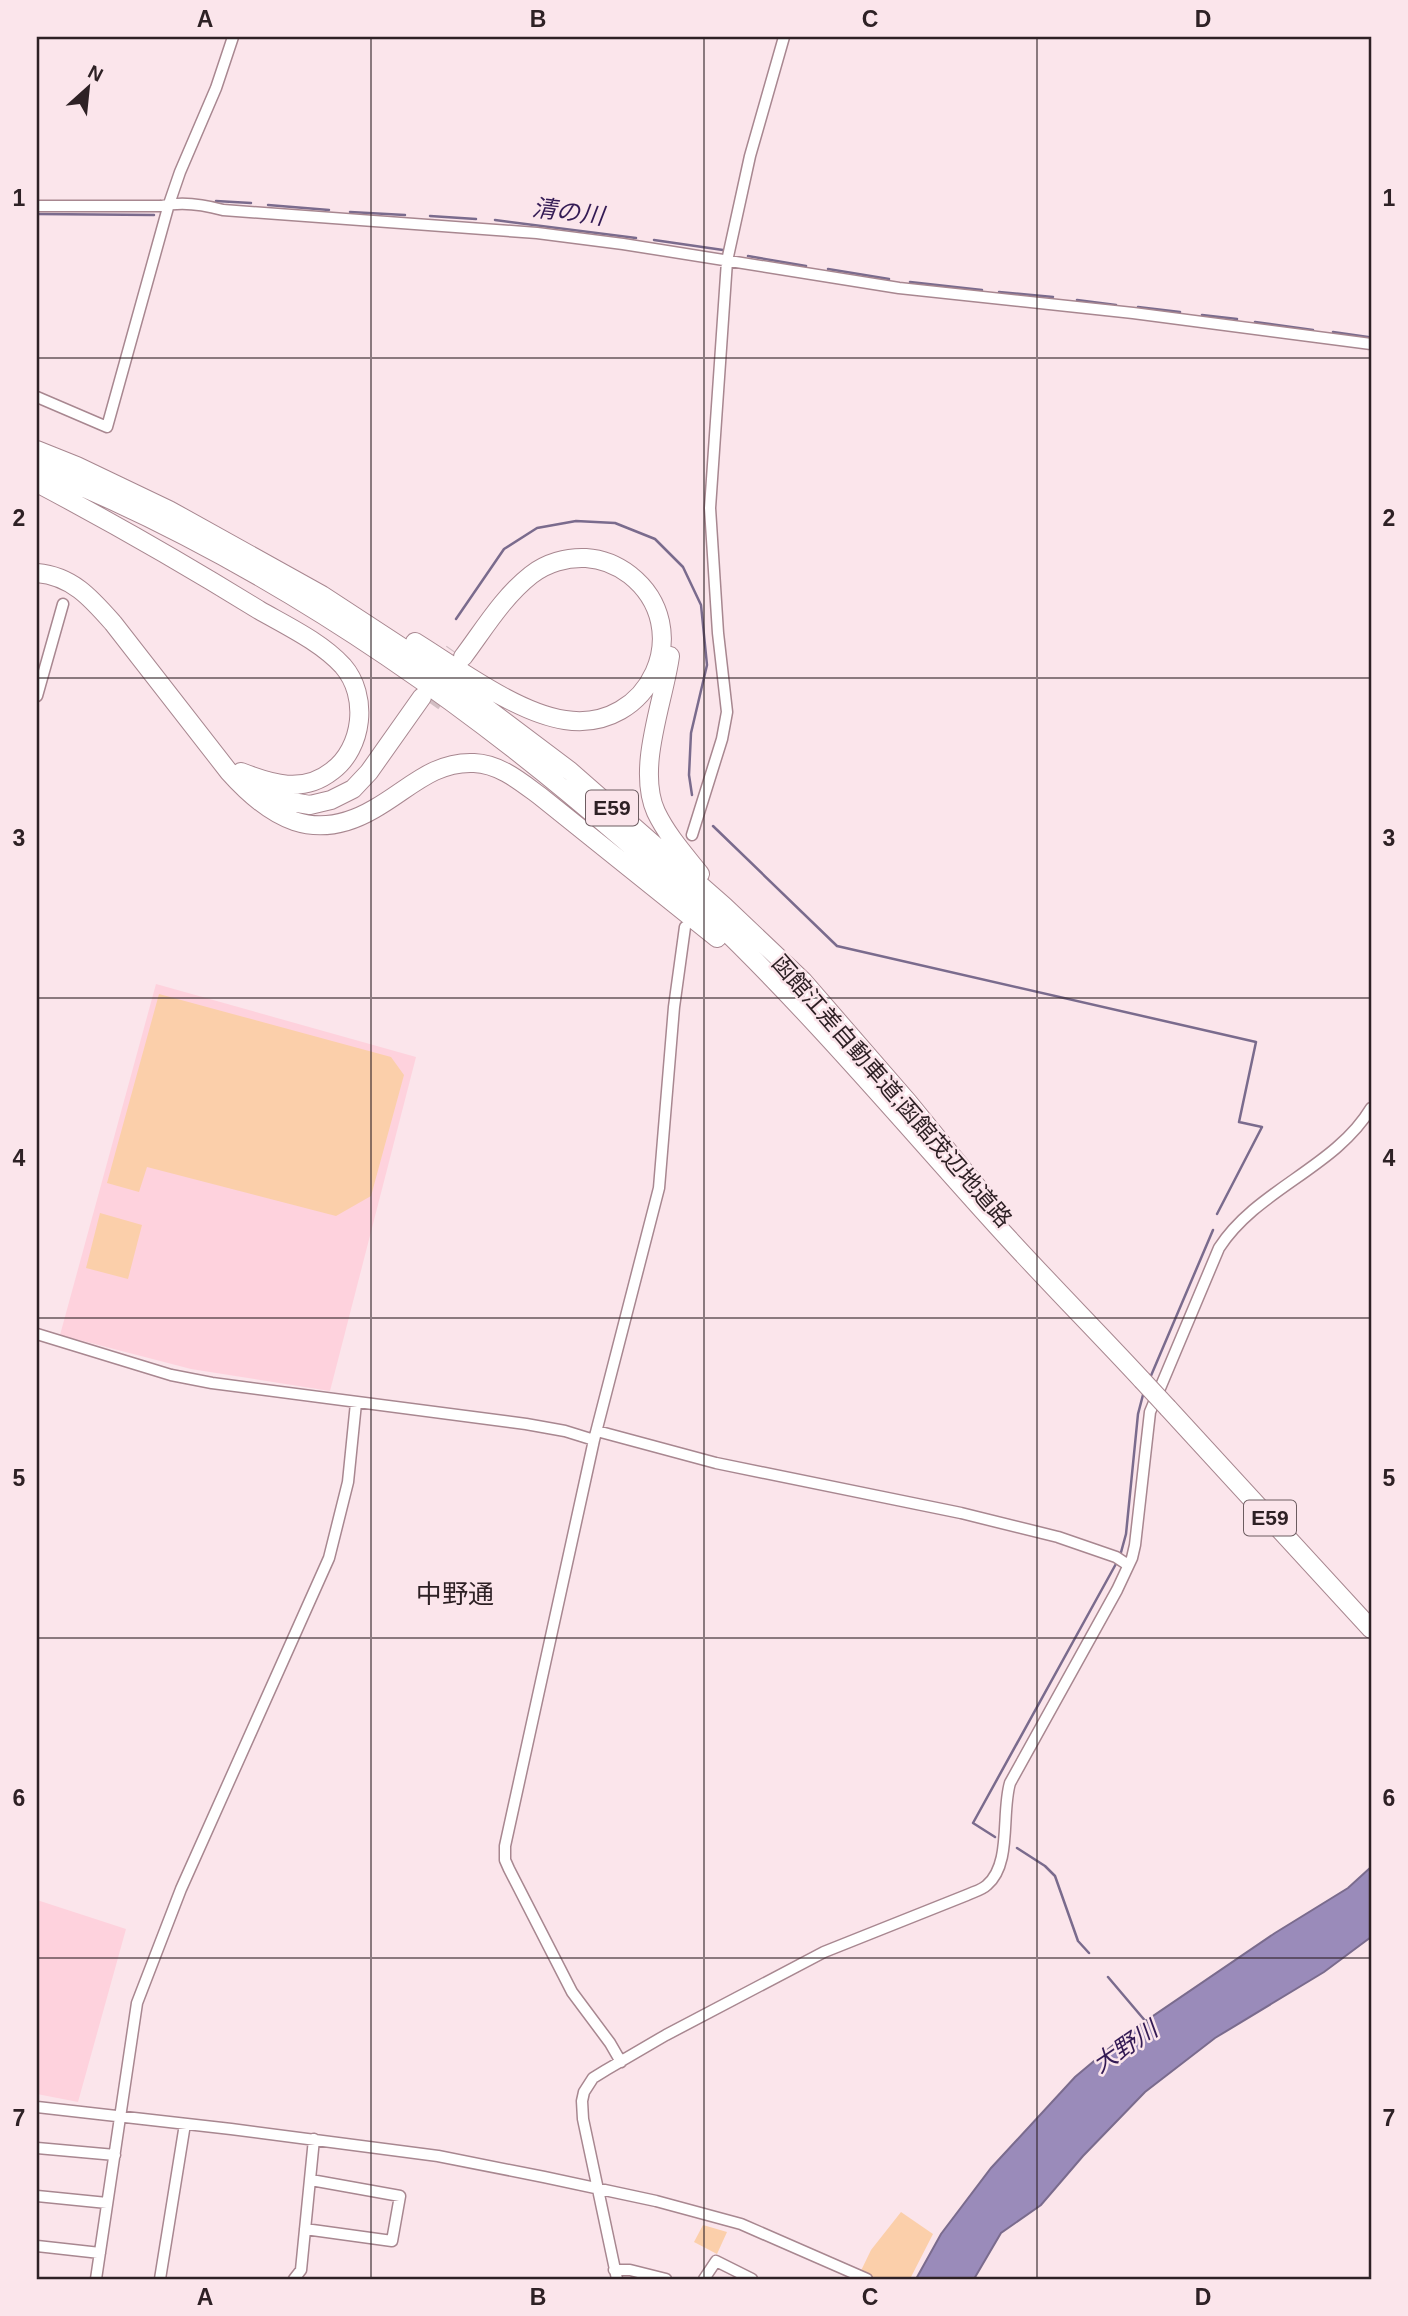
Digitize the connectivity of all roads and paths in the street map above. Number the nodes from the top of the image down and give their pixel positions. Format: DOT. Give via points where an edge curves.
graph roads {
  1 [pos="233,37"];
  2 [pos="784,37"];
  3 [pos="169,204"];
  4 [pos="37,206"];
  5 [pos="727,261"];
  6 [pos="1371,344"];
  7 [pos="37,397"];
  8 [pos="37,450"];
  9 [pos="37,468"];
  10 [pos="37,484"];
  11 [pos="248,552"];
  12 [pos="37,562"];
  13 [pos="37,573"];
  14 [pos="63,604"];
  15 [pos="37,696"];
  16 [pos="241,772"];
  17 [pos="268,810"];
  18 [pos="692,835"];
  19 [pos="724,905"];
  20 [pos="685,926"];
  21 [pos="829,1038"];
  22 [pos="1371,1108"];
  23 [pos="1074,1306"];
  24 [pos="37,1334"];
  25 [pos="356,1403"];
  26 [pos="596,1436"];
  27 [pos="1122,1561"];
  28 [pos="1371,1629"];
  29 [pos="621,2062"];
  30 [pos="37,2107"];
  31 [pos="120,2116"];
  32 [pos="185,2123"];
  33 [pos="314,2139"];
  34 [pos="37,2148"];
  35 [pos="115,2155"];
  36 [pos="311,2180"];
  37 [pos="599,2189"];
  38 [pos="37,2196"];
  39 [pos="107,2203"];
  40 [pos="306,2229"];
  41 [pos="37,2246"];
  42 [pos="100,2253"];
  43 [pos="616,2275"];
  44 [pos="96,2279"];
  45 [pos="160,2279"];
  46 [pos="294,2279"];
  47 [pos="666,2279"];
  48 [pos="704,2279"];
  49 [pos="752,2279"];
  50 [pos="867,2279"];
  1 -- 3 [label="street"];
  2 -- 5 [label="street" via="750,156"];
  3 -- 4 [label="street"];
  3 -- 5 [label="street" via="537,233"];
  3 -- 7 [label="street" via="107,428"];
  5 -- 6 [label="street" via="899,288"];
  5 -- 18 [label="street" via="710,508 727,712"];
  8 -- 11 [label="highway, 函館江差自動車道;函館茂辺地道路 / E59"];
  9 -- 21 [label="highway, 函館江差自動車道;函館茂辺地道路 / E59" via="241,566 374,647 468,712 559,784 712,918"];
  10 -- 16 [label="highway" via="184,564 323,648 344,667 354,685 359,722 340,766 310,783 291,785"];
  11 -- 19 [label="highway, 函館江差自動車道;函館茂辺地道路 / E59" via="383,634 477,699 570,771"];
  11 -- 19 [label="highway" via="393,628 521,707 567,721 587,721 626,708 656,672 663,643 661,625 642,584 623,569 598,559 572,558 533,573 459,654 491,602 535,560 577,547 600,548 628,560 662,594 670,618 672,643 649,760 654,809"];
  12 -- 16 [label="highway" via="66,569 95,587"];
  13 -- 17 [label="highway" via="65,579 93,600 229,772"];
  14 -- 15 [label="street"];
  16 -- 17 [label="highway" via="280,800 310,805 331,800 353,789 427,701 375,782 354,802 325,814 302,816"];
  17 -- 21 [label="highway" via="294,822 333,824 374,809 416,779 449,765 477,762 493,767 514,776 703,926"];
  19 -- 23 [label="highway, 函館江差自動車道;函館茂辺地道路 / E59" via="812,991"];
  20 -- 26 [label="street" via="659,1188"];
  21 -- 23 [label="highway, 函館江差自動車道;函館茂辺地道路 / E59"];
  22 -- 27 [label="street" via="1335,1148 1275,1193 1219,1248 1150,1412 1135,1545"];
  23 -- 28 [label="highway, 函館江差自動車道;函館茂辺地道路 / E59, bridge"];
  24 -- 25 [label="street" via="171,1375"];
  25 -- 26 [label="street"];
  25 -- 31 [label="street" via="348,1482 329,1558 181,1889 137,2003"];
  26 -- 27 [label="street" via="961,1513 1058,1537"];
  26 -- 29 [label="street" via="505,1860 572,1992"];
  27 -- 29 [label="street" via="1010,1783 1002,1862 986,1886 824,1952"];
  29 -- 37 [label="street" via="593,2078 582,2101"];
  30 -- 31 [label="street"];
  31 -- 32 [label="street"];
  31 -- 35 [label="street"];
  32 -- 33 [label="street"];
  32 -- 45 [label="street"];
  33 -- 36 [label="street"];
  33 -- 37 [label="street" via="438,2156"];
  34 -- 35 [label="street"];
  35 -- 39 [label="street"];
  36 -- 40 [label="street"];
  36 -- 40 [label="street" via="400,2196 392,2241"];
  37 -- 43 [label="street"];
  37 -- 50 [label="street" via="741,2224"];
  38 -- 39 [label="street"];
  39 -- 42 [label="street"];
  40 -- 46 [label="street" via="301,2270"];
  41 -- 42 [label="street"];
  42 -- 44 [label="street"];
  43 -- 47 [label="street" via="630,2270"];
  48 -- 49 [label="street" via="716,2261"];
}
